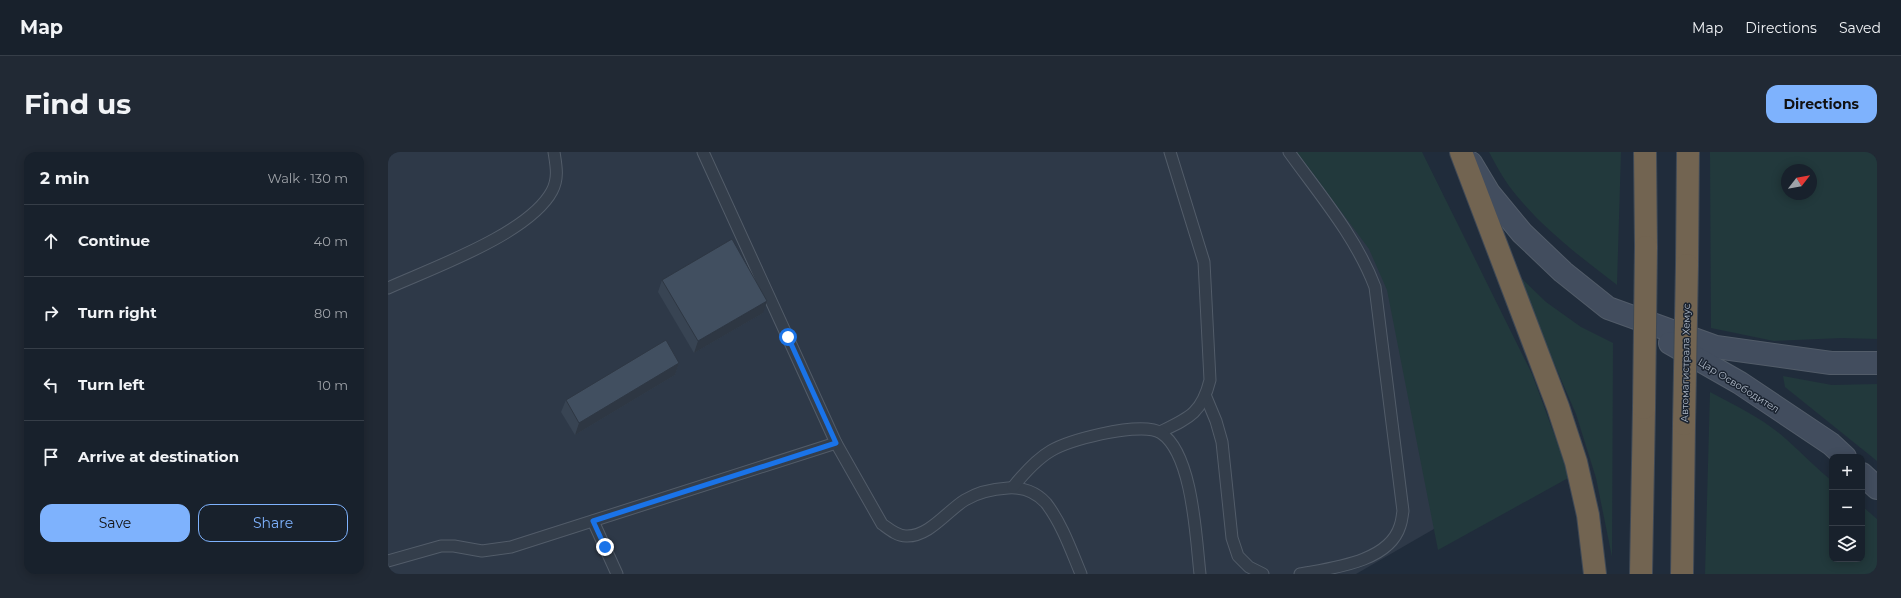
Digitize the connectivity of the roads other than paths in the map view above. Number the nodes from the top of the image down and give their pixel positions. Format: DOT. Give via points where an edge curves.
graph roads {
  1 [pos="554,152"];
  2 [pos="703,152"];
  3 [pos="1170,152"];
  4 [pos="1289,152"];
  5 [pos="1462,152"];
  6 [pos="1645,152"];
  7 [pos="1688,152"];
  8 [pos="388,288"];
  9 [pos="1608,308"];
  10 [pos="1877,363"];
  11 [pos="1206,397"];
  12 [pos="1160,432"];
  13 [pos="836,443"];
  14 [pos="1842,454"];
  15 [pos="1865,477"];
  16 [pos="1013,487"];
  17 [pos="1877,488"];
  18 [pos="593,521"];
  19 [pos="388,561"];
  20 [pos="617,574"];
  21 [pos="1081,574"];
  22 [pos="1200,574"];
  23 [pos="1263,574"];
  24 [pos="1300,574"];
  25 [pos="1595,574"];
  26 [pos="1640,574"];
  27 [pos="1682,574"];
  1 -- 8 [label="lane" via="557,173 552,191 537,210 509,232 484,246"];
  2 -- 13 [label="lane"];
  3 -- 11 [label="lane" via="1204,262 1210,380"];
  4 -- 24 [label="lane" via="1354,242 1375,286 1403,511 1400,526 1392,541 1376,554 1342,566"];
  5 -- 9 [label="main road" via="1489,193 1522,233 1563,272"];
  5 -- 25 [label="highway" via="1558,407 1576,462 1588,515"];
  6 -- 26 [label="highway, bridge" via="1646,247"];
  7 -- 27 [label="highway, Автомагистрала Хемус, bridge"];
  9 -- 10 [label="main road" via="1716,347 1830,363"];
  9 -- 14 [label="main road, Цар Освободител" via="1740,383 1831,444"];
  11 -- 12 [label="lane" via="1197,410"];
  11 -- 23 [label="lane" via="1222,442 1232,538 1238,556 1249,567"];
  12 -- 16 [label="lane" via="1115,431 1070,441 1050,450 1030,466"];
  12 -- 22 [label="lane" via="1170,441 1186,474 1192,500"];
  13 -- 16 [label="lane" via="882,524 894,533 906,536 922,533 971,498 989,489"];
  13 -- 18 [label="lane"];
  15 -- 17 [label="main road"];
  16 -- 21 [label="lane" via="1030,490 1045,502 1060,524"];
  18 -- 19 [label="lane" via="496,550 440,546"];
  18 -- 20 [label="lane"];
}
